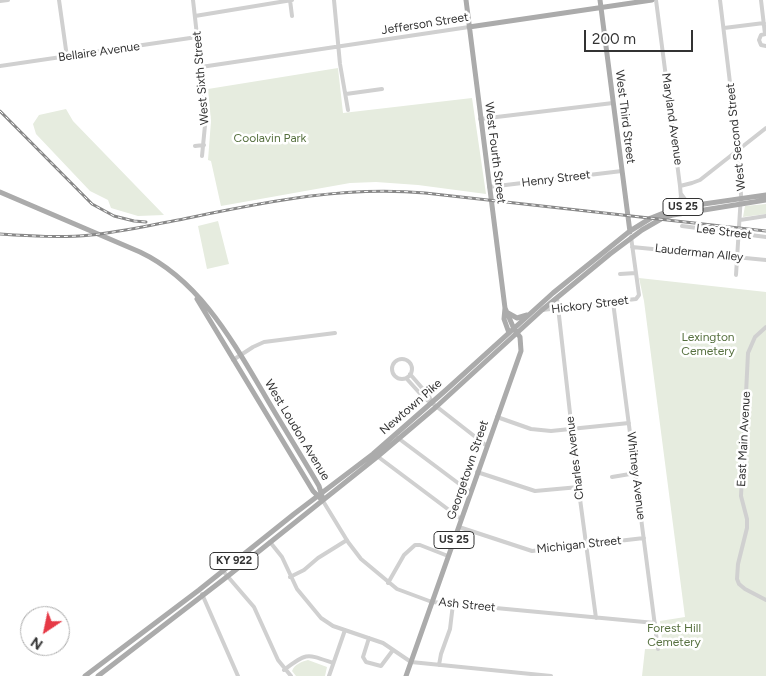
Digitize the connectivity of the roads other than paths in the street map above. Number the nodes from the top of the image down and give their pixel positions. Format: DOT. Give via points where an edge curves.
graph roads {
  1 [pos="8,0"];
  2 [pos="59,0"];
  3 [pos="193,0"];
  4 [pos="291,0"];
  5 [pos="334,0"];
  6 [pos="466,0"];
  7 [pos="600,0"];
  8 [pos="654,0"];
  9 [pos="720,0"];
  10 [pos="761,0"];
  11 [pos="0,1"];
  12 [pos="278,1"];
  13 [pos="601,7"];
  14 [pos="195,16"];
  15 [pos="292,16"];
  16 [pos="764,23"];
  17 [pos="469,28"];
  18 [pos="724,28"];
  19 [pos="766,34"];
  20 [pos="197,37"];
  21 [pos="766,46"];
  22 [pos="338,47"];
  23 [pos="67,56"];
  24 [pos="0,66"];
  25 [pos="201,67"];
  26 [pos="382,89"];
  27 [pos="346,94"];
  28 [pos="613,102"];
  29 [pos="348,110"];
  30 [pos="480,119"];
  31 [pos="766,128"];
  32 [pos="204,145"];
  33 [pos="196,146"];
  34 [pos="738,149"];
  35 [pos="202,156"];
  36 [pos="622,171"];
  37 [pos="680,186"];
  38 [pos="489,188"];
  39 [pos="0,192"];
  40 [pos="681,194"];
  41 [pos="766,195"];
  42 [pos="766,200"];
  43 [pos="741,201"];
  44 [pos="690,206"];
  45 [pos="676,208"];
  46 [pos="766,216"];
  47 [pos="740,220"];
  48 [pos="682,226"];
  49 [pos="630,231"];
  50 [pos="739,234"];
  51 [pos="766,236"];
  52 [pos="631,238"];
  53 [pos="632,247"];
  54 [pos="736,257"];
  55 [pos="766,260"];
  56 [pos="620,274"];
  57 [pos="636,274"];
  58 [pos="736,275"];
  59 [pos="192,290"];
  60 [pos="557,297"];
  61 [pos="613,302"];
  62 [pos="505,308"];
  63 [pos="558,308"];
  64 [pos="542,310"];
  65 [pos="531,313"];
  66 [pos="766,327"];
  67 [pos="515,331"];
  68 [pos="335,333"];
  69 [pos="509,333"];
  70 [pos="241,355"];
  71 [pos="233,360"];
  72 [pos="410,374"];
  73 [pos="406,378"];
  74 [pos="434,405"];
  75 [pos="497,417"];
  76 [pos="629,423"];
  77 [pos="572,430"];
  78 [pos="397,437"];
  79 [pos="487,446"];
  80 [pos="375,455"];
  81 [pos="478,472"];
  82 [pos="636,473"];
  83 [pos="612,477"];
  84 [pos="579,488"];
  85 [pos="470,492"];
  86 [pos="319,494"];
  87 [pos="323,501"];
  88 [pos="461,519"];
  89 [pos="459,527"];
  90 [pos="644,538"];
  91 [pos="347,540"];
  92 [pos="270,542"];
  93 [pos="587,545"];
  94 [pos="448,556"];
  95 [pos="223,571"];
  96 [pos="228,576"];
  97 [pos="290,577"];
  98 [pos="388,583"];
  99 [pos="199,590"];
  100 [pos="203,596"];
  101 [pos="766,600"];
  102 [pos="432,602"];
  103 [pos="453,604"];
  104 [pos="596,618"];
  105 [pos="655,623"];
  106 [pos="345,630"];
  107 [pos="369,638"];
  108 [pos="122,648"];
  109 [pos="658,649"];
  110 [pos="393,650"];
  111 [pos="126,655"];
  112 [pos="411,662"];
  113 [pos="333,663"];
  114 [pos="439,665"];
  115 [pos="284,670"];
  116 [pos="88,675"];
  117 [pos="98,676"];
  118 [pos="238,676"];
  119 [pos="290,676"];
  120 [pos="329,676"];
  121 [pos="406,676"];
  122 [pos="551,676"];
  1 -- 11 [label="street"];
  2 -- 23 [label="street"];
  3 -- 14 [label="street, West Sixth Street"];
  4 -- 12 [label="street"];
  4 -- 15 [label="street"];
  5 -- 22 [label="street"];
  6 -- 17 [label="main road, West Fourth Street"];
  7 -- 13 [label="main road, West Third Street"];
  8 -- 13 [label="main road, Jefferson Street"];
  8 -- 37 [label="street, Maryland Avenue"];
  9 -- 18 [label="street, West Second Street"];
  10 -- 16 [label="street"];
  12 -- 14 [label="street"];
  13 -- 17 [label="main road, Jefferson Street"];
  13 -- 28 [label="main road, West Third Street"];
  14 -- 20 [label="street, West Sixth Street"];
  16 -- 18 [label="street"];
  16 -- 19 [label="street"];
  17 -- 22 [label="street, Jefferson Street"];
  17 -- 30 [label="main road, West Fourth Street"];
  18 -- 34 [label="street, West Second Street"];
  19 -- 21 [label="street" via="759,40"];
  20 -- 23 [label="street, Bellaire Avenue"];
  20 -- 25 [label="street, West Sixth Street"];
  22 -- 25 [label="street, Jefferson Street"];
  22 -- 27 [label="street"];
  23 -- 24 [label="street, Bellaire Avenue"];
  25 -- 32 [label="street, West Sixth Street" via="206,115"];
  26 -- 27 [label="street"];
  27 -- 29 [label="street"];
  28 -- 30 [label="street"];
  28 -- 36 [label="main road, West Third Street"];
  30 -- 38 [label="main road, West Fourth Street"];
  31 -- 34 [label="street"];
  32 -- 33 [label="street"];
  32 -- 35 [label="street, West Sixth Street"];
  34 -- 37 [label="street" via="697,182"];
  34 -- 43 [label="street, West Second Street"];
  36 -- 38 [label="street, Henry Street"];
  36 -- 49 [label="main road, West Third Street"];
  37 -- 40 [label="street, Maryland Avenue"];
  38 -- 62 [label="main road, West Fourth Street"];
  39 -- 59 [label="main road, West Loudon Avenue" via="151,257"];
  40 -- 44 [label="street"];
  40 -- 45 [label="street, Maryland Avenue"];
  41 -- 43 [label="main road, Newtown Pike / US 25"];
  42 -- 43 [label="main road, Newtown Pike / US 25"];
  43 -- 44 [label="main road, Newtown Pike / US 25"];
  43 -- 47 [label="street, West Second Street"];
  43 -- 52 [label="main road, Newtown Pike / US 25" via="673,215 653,223"];
  44 -- 45 [label="main road, Newtown Pike / US 25"];
  45 -- 49 [label="main road, Newtown Pike / US 25"];
  46 -- 47 [label="street"];
  47 -- 50 [label="street, West Second Street"];
  48 -- 50 [label="street, Lee Street"];
  49 -- 52 [label="main road, West Third Street"];
  49 -- 65 [label="main road, Newtown Pike / US 25"];
  50 -- 51 [label="street, Lee Street"];
  50 -- 54 [label="street, West Second Street"];
  52 -- 53 [label="street"];
  52 -- 60 [label="main road, Newtown Pike / US 25"];
  53 -- 54 [label="street, Lauderman Alley"];
  53 -- 57 [label="street"];
  54 -- 55 [label="street, Lauderman Alley"];
  54 -- 58 [label="street, West Second Street"];
  56 -- 57 [label="street"];
  57 -- 61 [label="street, Hickory Street" via="638,298"];
  59 -- 70 [label="main road, West Loudon Avenue" via="215,316"];
  59 -- 71 [label="main road, West Loudon Avenue"];
  60 -- 63 [label="street, Charles Avenue"];
  60 -- 64 [label="main road, Newtown Pike / US 25"];
  61 -- 63 [label="street, Hickory Street"];
  61 -- 76 [label="street, Whitney Avenue"];
  62 -- 65 [label="main road" via="516,318"];
  62 -- 67 [label="main road, West Fourth Street"];
  62 -- 69 [label="main road, West Fourth Street" via="504,319"];
  63 -- 64 [label="street, Hickory Street"];
  63 -- 77 [label="street, Charles Avenue"];
  64 -- 67 [label="main road, Newtown Pike / US 25"];
  65 -- 67 [label="main road, Newtown Pike / US 25"];
  66 -- 101 [label="street, East Main Avenue" via="755,338 748,353 741,496 747,528 737,579 745,589"];
  67 -- 69 [label="main road, Newtown Pike / KY 922"];
  67 -- 74 [label="main road, Newtown Pike / KY 922"];
  67 -- 75 [label="main road, Georgetown Street / US 25" via="521,351"];
  68 -- 70 [label="street" via="264,342"];
  69 -- 74 [label="main road, Newtown Pike / KY 922"];
  70 -- 71 [label="street"];
  70 -- 86 [label="main road, West Loudon Avenue" via="319,486"];
  71 -- 86 [label="main road, West Loudon Avenue"];
  72 -- 73 [label="street"];
  72 -- 73 [label="street" via="409,362 397,361 393,373 397,378"];
  72 -- 74 [label="street"];
  73 -- 74 [label="street"];
  74 -- 78 [label="main road, Newtown Pike / KY 922"];
  74 -- 79 [label="street"];
  75 -- 77 [label="street" via="539,430"];
  75 -- 79 [label="main road, Georgetown Street / US 25"];
  76 -- 77 [label="street"];
  76 -- 82 [label="street, Whitney Avenue"];
  77 -- 84 [label="street, Charles Avenue"];
  78 -- 80 [label="main road, Newtown Pike / KY 922"];
  78 -- 85 [label="street"];
  79 -- 81 [label="main road, Georgetown Street / US 25"];
  80 -- 86 [label="main road, Newtown Pike / KY 922"];
  80 -- 87 [label="main road, Newtown Pike / KY 922"];
  80 -- 88 [label="street"];
  81 -- 84 [label="street" via="535,491"];
  81 -- 85 [label="main road, Georgetown Street / US 25"];
  82 -- 83 [label="street"];
  82 -- 90 [label="street, Whitney Avenue"];
  84 -- 93 [label="street, Charles Avenue"];
  85 -- 88 [label="main road, Georgetown Street / US 25"];
  86 -- 87 [label="main road, West Loudon Avenue"];
  86 -- 95 [label="main road, Newtown Pike / KY 922"];
  87 -- 91 [label="street, Ash Street"];
  87 -- 92 [label="main road, Newtown Pike / KY 922"];
  88 -- 89 [label="main road, Georgetown Street / US 25"];
  89 -- 93 [label="street, Michigan Street" via="528,551"];
  89 -- 94 [label="main road, Georgetown Street / US 25"];
  90 -- 93 [label="street, Michigan Street"];
  90 -- 105 [label="street, Whitney Avenue"];
  91 -- 97 [label="street"];
  91 -- 98 [label="street, Ash Street"];
  92 -- 96 [label="main road, Newtown Pike / KY 922"];
  92 -- 97 [label="street" via="282,557"];
  93 -- 104 [label="street, Charles Avenue"];
  94 -- 98 [label="street" via="415,545 404,555"];
  94 -- 102 [label="main road, Georgetown Street / US 25"];
  95 -- 96 [label="street"];
  95 -- 99 [label="main road, Newtown Pike / KY 922"];
  96 -- 100 [label="main road, Newtown Pike / KY 922"];
  96 -- 115 [label="street" via="254,606"];
  97 -- 106 [label="street" via="321,618"];
  98 -- 102 [label="street, Ash Street"];
  99 -- 100 [label="street"];
  99 -- 108 [label="main road, Newtown Pike / KY 922"];
  100 -- 111 [label="main road, Newtown Pike / KY 922"];
  100 -- 118 [label="street"];
  102 -- 103 [label="street, Ash Street"];
  102 -- 112 [label="main road, Georgetown Street / US 25"];
  103 -- 104 [label="street, Ash Street"];
  103 -- 114 [label="street" via="450,629"];
  104 -- 105 [label="street, Ash Street"];
  105 -- 109 [label="street, Whitney Avenue"];
  106 -- 107 [label="street"];
  106 -- 113 [label="street"];
  107 -- 110 [label="street"];
  107 -- 110 [label="street" via="363,657 366,662 381,666"];
  108 -- 111 [label="main road"];
  108 -- 116 [label="main road, Newtown Pike / KY 922"];
  110 -- 112 [label="street"];
  111 -- 117 [label="main road, Newtown Pike / KY 922"];
  112 -- 114 [label="street"];
  112 -- 121 [label="main road, Georgetown Street / US 25"];
  113 -- 115 [label="street" via="300,657"];
  113 -- 120 [label="street"];
  114 -- 122 [label="street"];
  115 -- 119 [label="street"];
}
